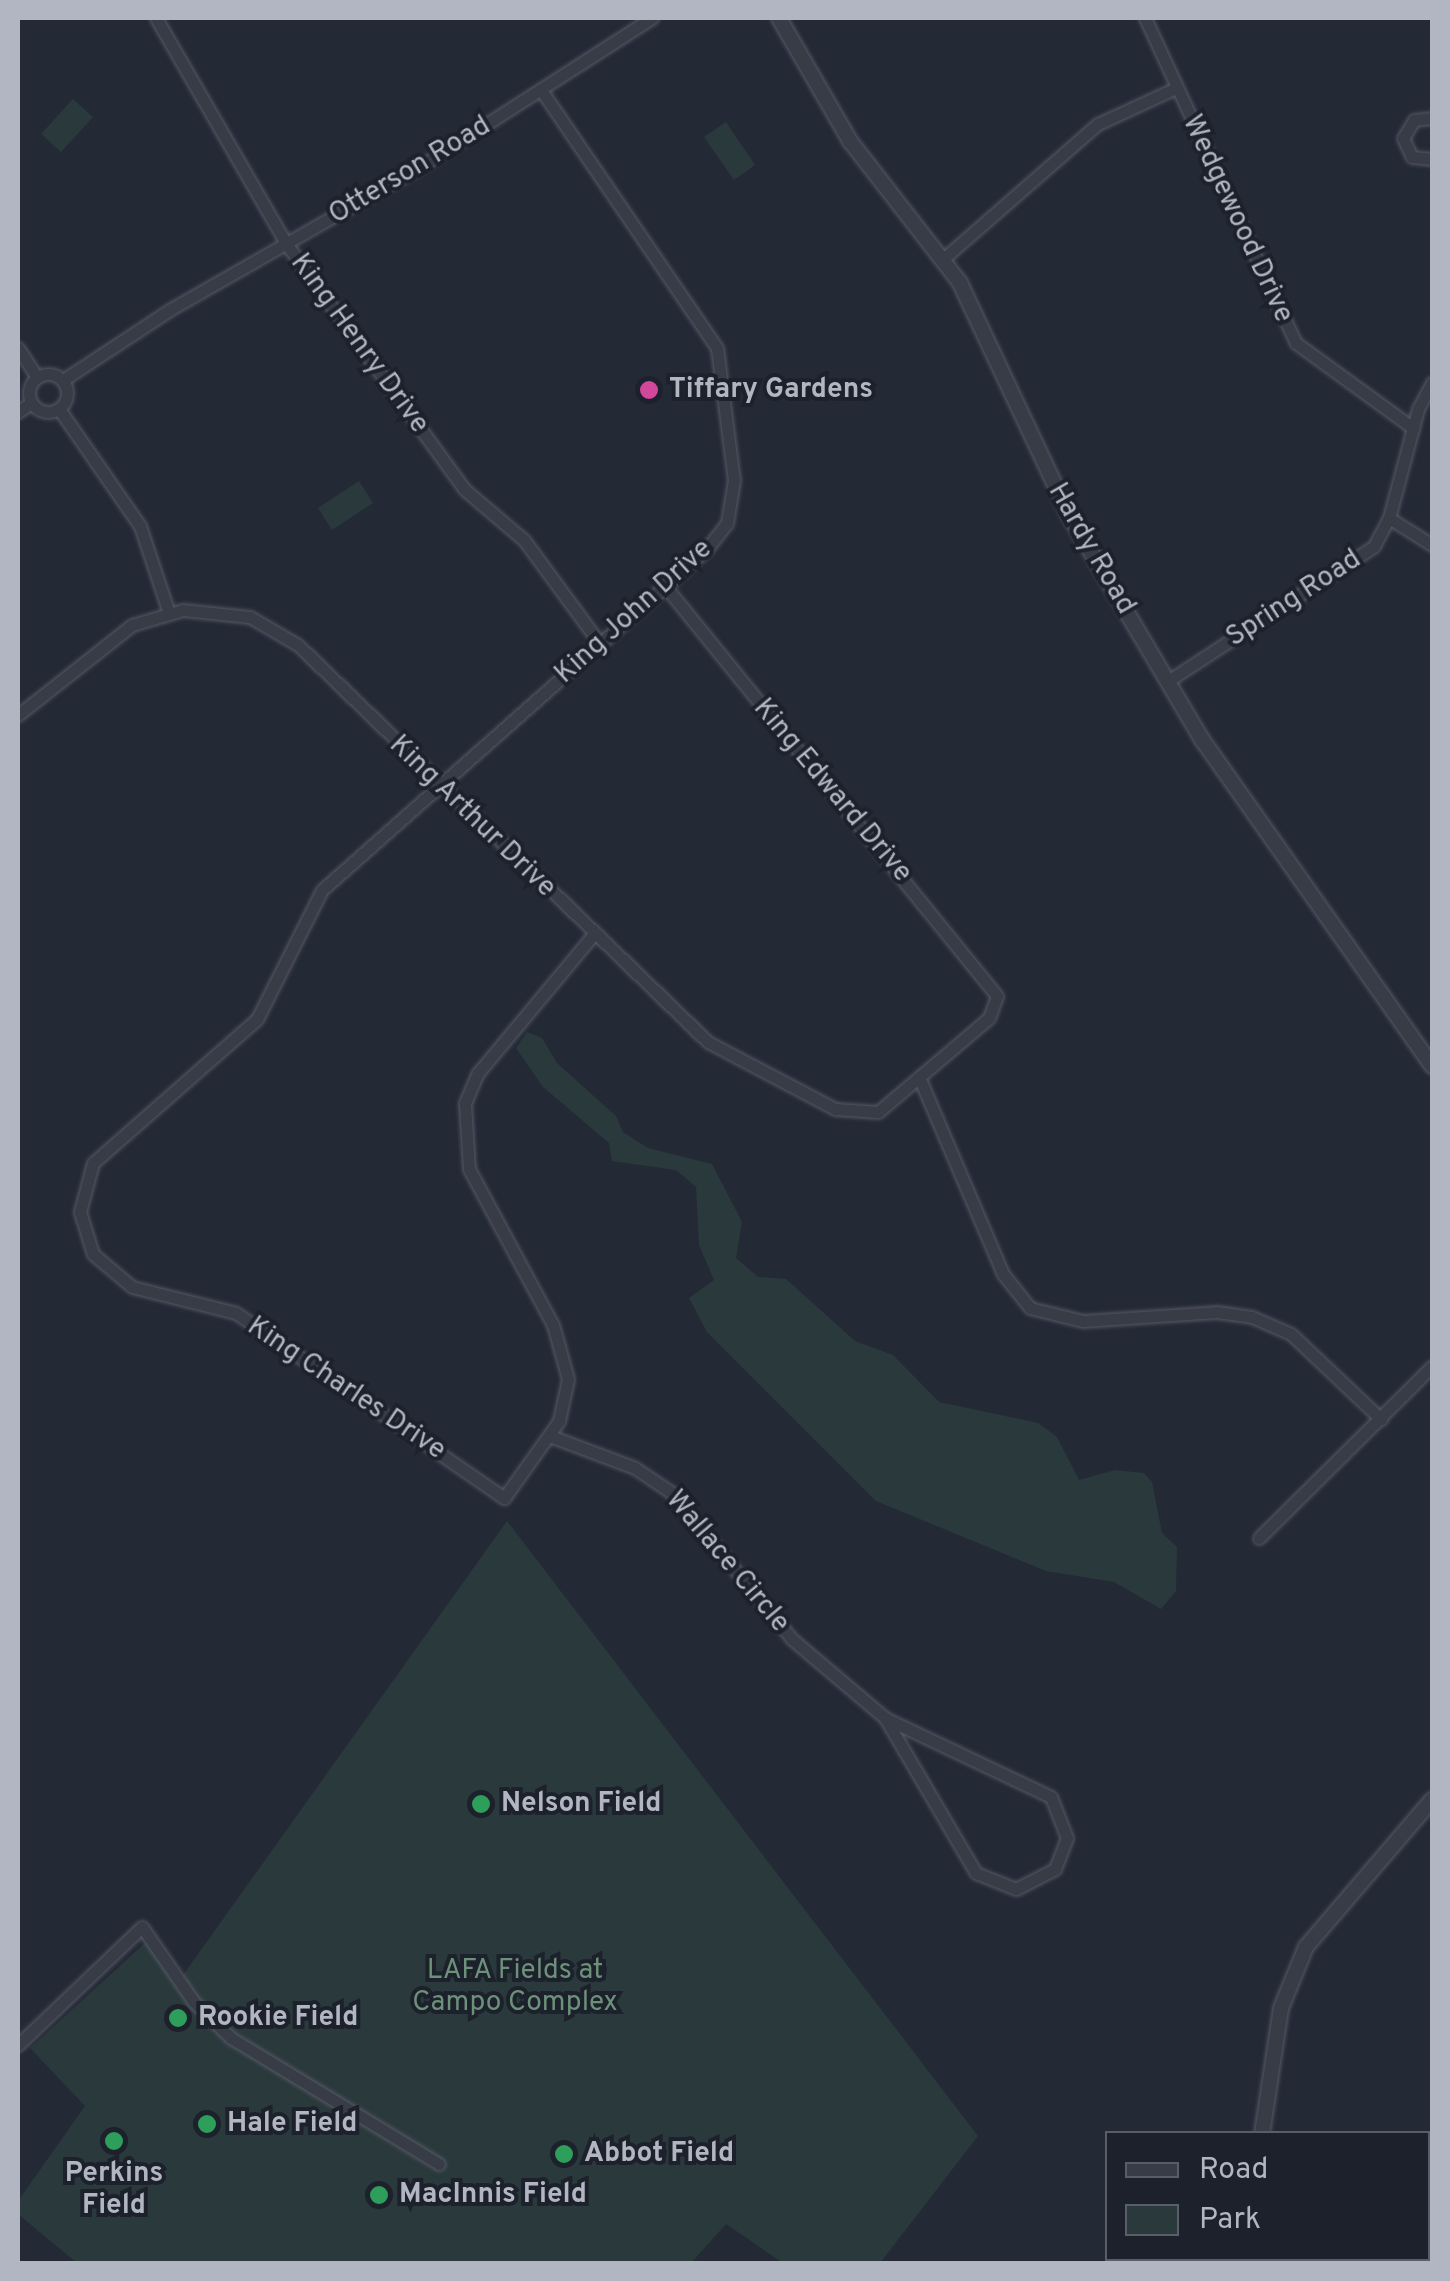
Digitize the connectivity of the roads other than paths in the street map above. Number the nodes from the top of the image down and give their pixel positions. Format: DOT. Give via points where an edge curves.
graph roads {
  1 [pos="156,18"];
  2 [pos="652,18"];
  3 [pos="778,18"];
  4 [pos="1145,18"];
  5 [pos="1176,88"];
  6 [pos="540,90"];
  7 [pos="1432,118"];
  8 [pos="1432,160"];
  9 [pos="287,245"];
  10 [pos="943,259"];
  11 [pos="18,348"];
  12 [pos="37,377"];
  13 [pos="62,380"];
  14 [pos="1432,383"];
  15 [pos="31,403"];
  16 [pos="59,409"];
  17 [pos="18,412"];
  18 [pos="1413,428"];
  19 [pos="1389,518"];
  20 [pos="1432,545"];
  21 [pos="665,586"];
  22 [pos="168,613"];
  23 [pos="600,644"];
  24 [pos="1168,681"];
  25 [pos="18,715"];
  26 [pos="440,785"];
  27 [pos="592,935"];
  28 [pos="1432,1066"];
  29 [pos="919,1077"];
  30 [pos="1432,1366"];
  31 [pos="1381,1419"];
  32 [pos="550,1436"];
  33 [pos="1258,1538"];
  34 [pos="885,1718"];
  35 [pos="1432,1800"];
  36 [pos="18,2045"];
  37 [pos="1262,2131"];
  38 [pos="440,2164"];
  1 -- 9 [label="street, King Henry Drive"];
  2 -- 6 [label="street, Otterson Road"];
  3 -- 10 [label="street, Hardy Road" via="850,141"];
  4 -- 5 [label="street, Wedgewood Drive"];
  5 -- 10 [label="street" via="1098,124"];
  5 -- 18 [label="street, Wedgewood Drive" via="1296,343"];
  6 -- 9 [label="street, Otterson Road"];
  6 -- 21 [label="street, King John Drive" via="702,319 724,370 733,502 722,533"];
  7 -- 8 [label="street" via="1414,120 1403,138 1412,157"];
  9 -- 13 [label="street, Otterson Road"];
  9 -- 23 [label="street, King Henry Drive" via="464,489 524,540"];
  10 -- 24 [label="street, Hardy Road" via="998,352 1068,513"];
  11 -- 12 [label="street"];
  12 -- 13 [label="street"];
  12 -- 15 [label="street" via="29,388"];
  13 -- 16 [label="street" via="67,398"];
  14 -- 18 [label="street, Spring Road"];
  15 -- 16 [label="street" via="44,412"];
  15 -- 17 [label="street"];
  16 -- 22 [label="street" via="140,526"];
  18 -- 19 [label="street, Spring Road"];
  19 -- 20 [label="street"];
  19 -- 24 [label="street, Spring Road" via="1365,554"];
  21 -- 23 [label="street, King John Drive"];
  21 -- 29 [label="street, King Edward Drive" via="996,996 988,1018"];
  22 -- 25 [label="street, King Arthur Drive" via="112,636 47,698"];
  22 -- 26 [label="street, King Arthur Drive" via="217,609 280,632"];
  23 -- 26 [label="street, King John Drive"];
  24 -- 28 [label="street, Hardy Road" via="1222,769"];
  26 -- 27 [label="street, King Arthur Drive"];
  26 -- 32 [label="street, King Charles Drive" via="322,890 257,1019 103,1150 85,1178 80,1212 92,1254 117,1279 236,1314 504,1498"];
  27 -- 29 [label="street, King Arthur Drive" via="708,1042 818,1102 868,1115"];
  27 -- 32 [label="street" via="478,1073 462,1125 469,1169 566,1357 566,1401"];
  29 -- 31 [label="street" via="1003,1274 1030,1308 1083,1321 1217,1312 1252,1317 1291,1334"];
  30 -- 31 [label="street"];
  31 -- 33 [label="street"];
  32 -- 34 [label="street, Wallace Circle" via="632,1467 672,1493 792,1639"];
  34 -- 34 [label="street, Wallace Circle" via="976,1873 1016,1889 1055,1869 1067,1838 1051,1798"];
  35 -- 37 [label="street" via="1306,1947 1282,2008"];
  36 -- 38 [label="street" via="142,1926 194,2002 231,2038"];
}
